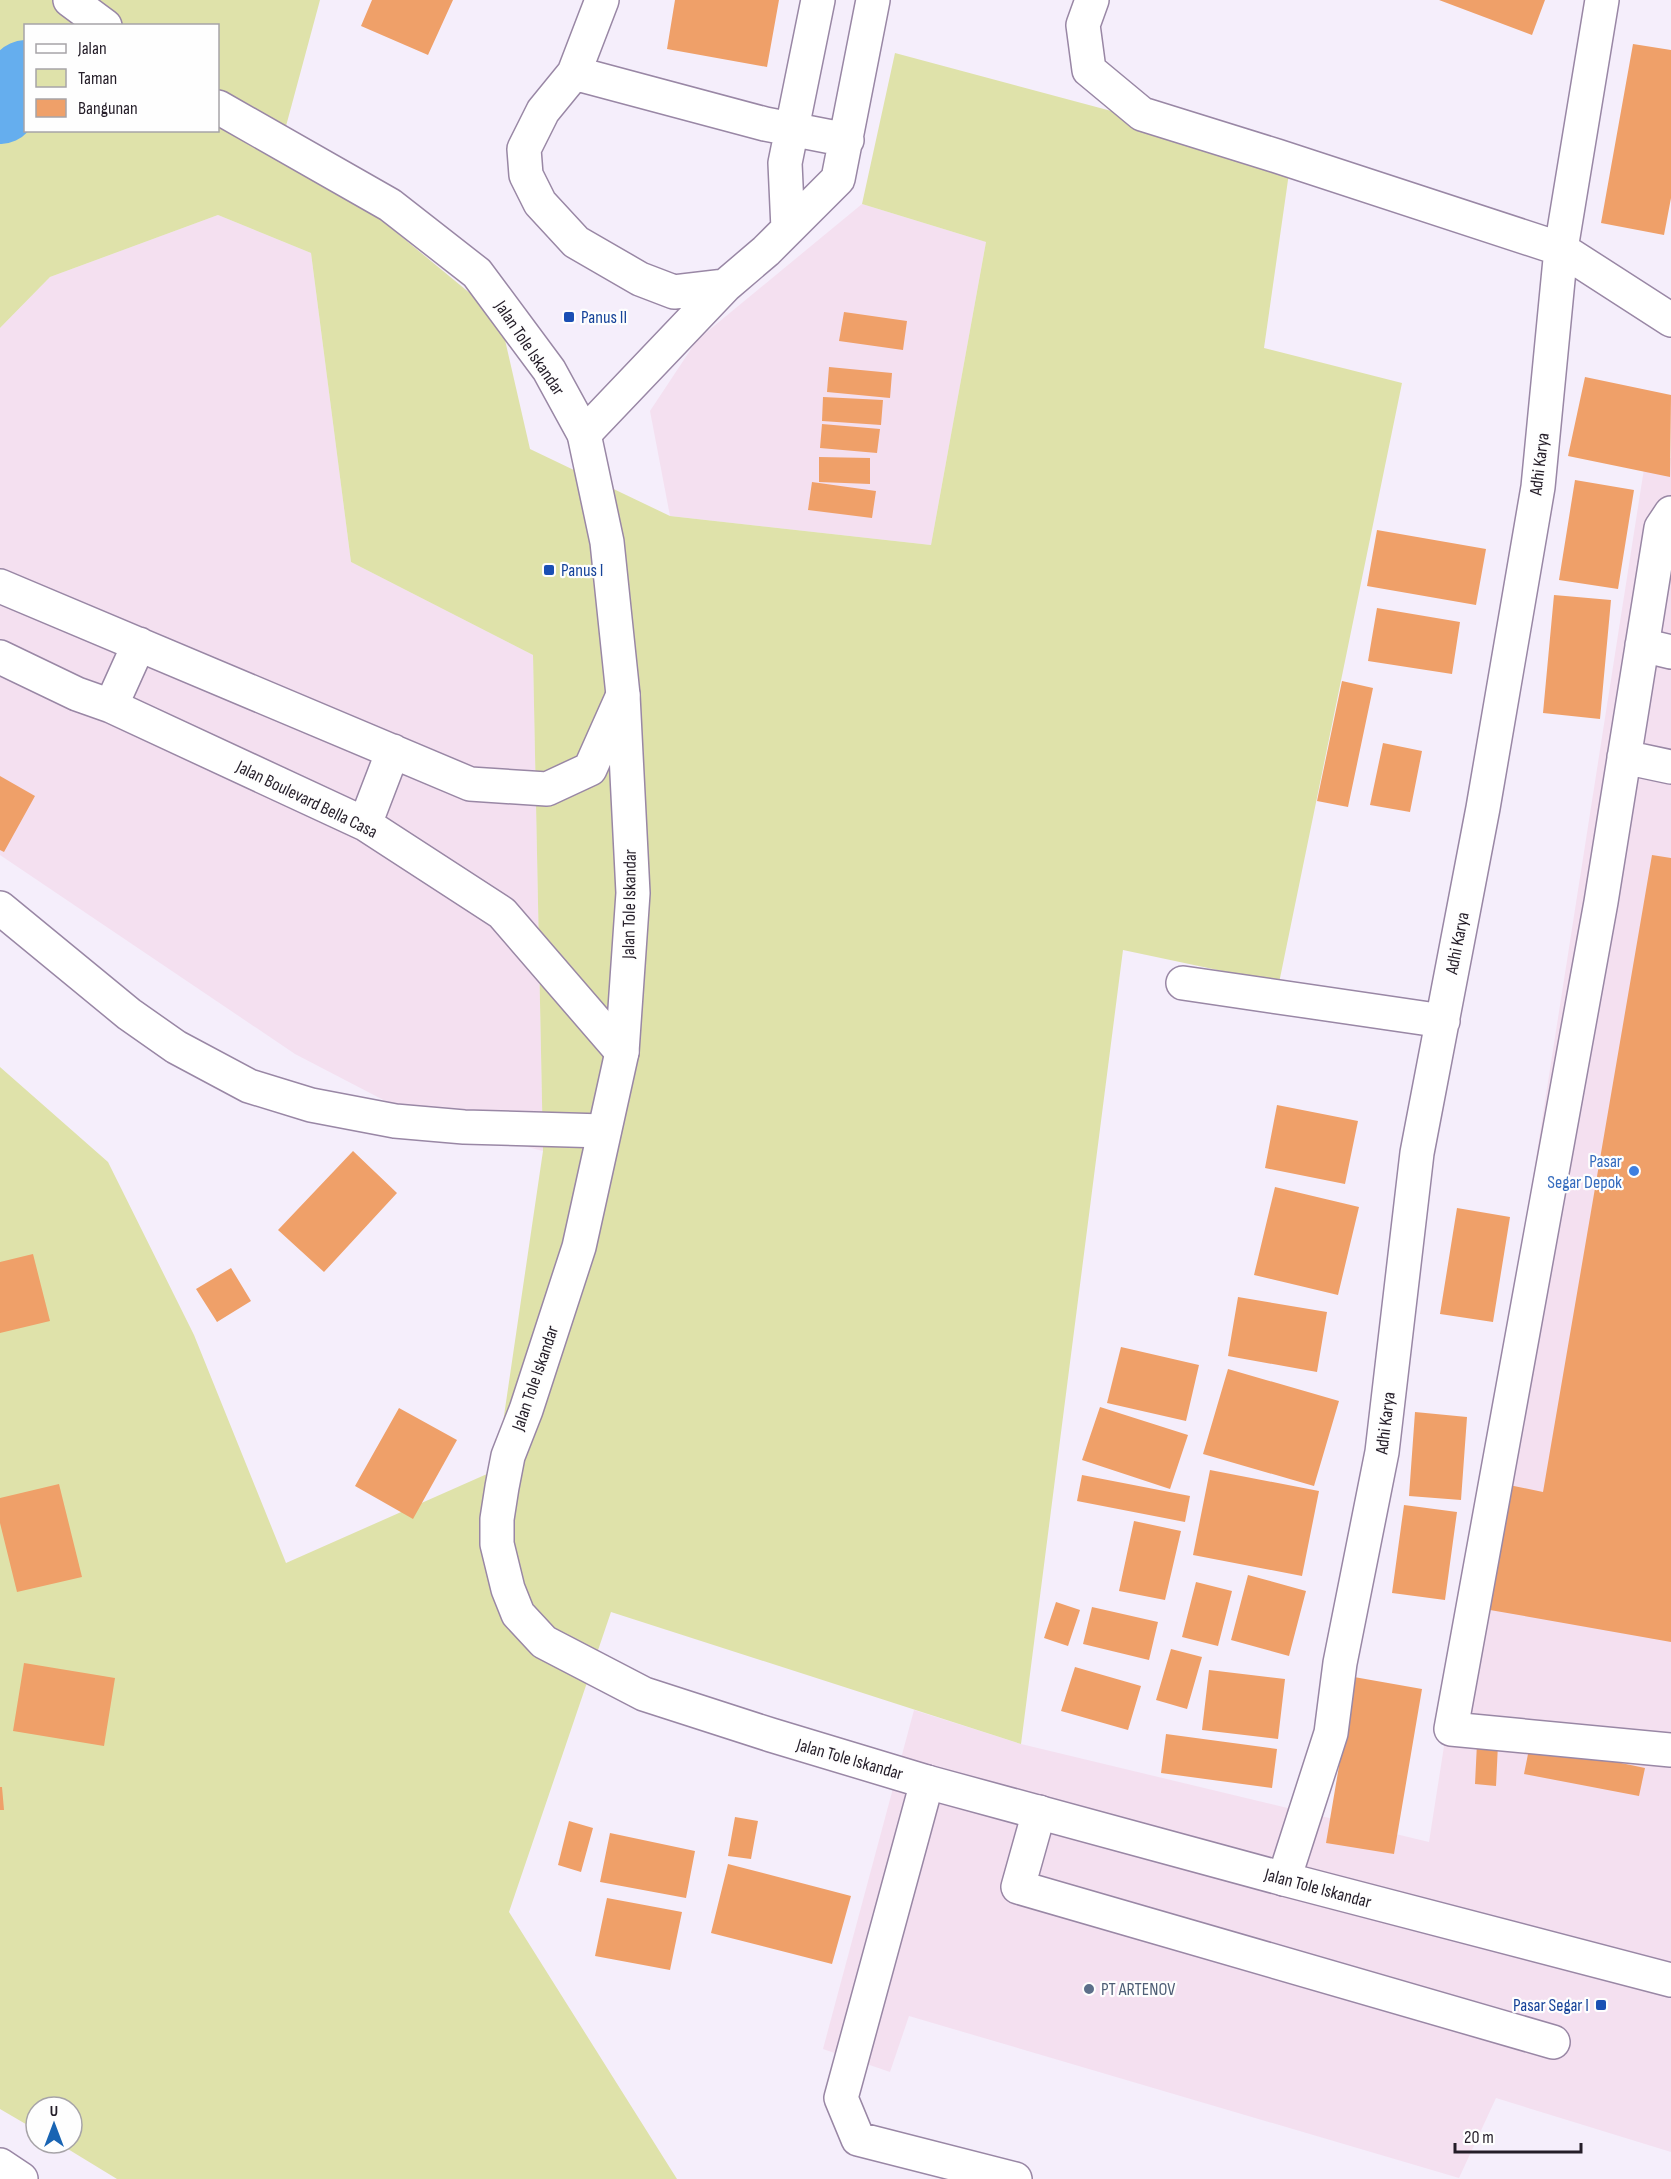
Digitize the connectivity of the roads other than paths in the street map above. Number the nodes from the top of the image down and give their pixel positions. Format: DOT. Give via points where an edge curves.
graph roads {
  1 [pos="70,0"];
  2 [pos="602,0"];
  3 [pos="818,0"];
  4 [pos="873,0"];
  5 [pos="1092,0"];
  6 [pos="1602,0"];
  7 [pos="102,24"];
  8 [pos="574,73"];
  9 [pos="219,107"];
  10 [pos="792,130"];
  11 [pos="847,140"];
  12 [pos="788,229"];
  13 [pos="1562,249"];
  14 [pos="725,286"];
  15 [pos="1671,320"];
  16 [pos="584,434"];
  17 [pos="1671,513"];
  18 [pos="0,586"];
  19 [pos="139,645"];
  20 [pos="1656,648"];
  21 [pos="0,657"];
  22 [pos="623,695"];
  23 [pos="111,706"];
  24 [pos="393,752"];
  25 [pos="1624,757"];
  26 [pos="1671,767"];
  27 [pos="365,824"];
  28 [pos="0,908"];
  29 [pos="1183,983"];
  30 [pos="1443,1021"];
  31 [pos="622,1052"];
  32 [pos="604,1131"];
  33 [pos="1671,1750"];
  34 [pos="927,1782"];
  35 [pos="1039,1812"];
  36 [pos="1284,1880"];
  37 [pos="1671,1980"];
  38 [pos="1553,2042"];
  39 [pos="0,2164"];
  40 [pos="915,2167"];
  41 [pos="21,2179"];
  42 [pos="1015,2179"];
  1 -- 7 [label="street"];
  2 -- 8 [label="street"];
  3 -- 10 [label="street"];
  4 -- 11 [label="street"];
  5 -- 13 [label="street" via="1083,25 1089,70 1142,114"];
  6 -- 13 [label="street, Adhi Karya"];
  8 -- 10 [label="street"];
  8 -- 14 [label="street" via="543,111 524,149 526,175 540,202 576,242 640,279 674,292"];
  9 -- 16 [label="street, Jalan Tole Iskandar" via="390,205 477,273 549,370"];
  10 -- 11 [label="street"];
  10 -- 12 [label="street" via="785,163"];
  11 -- 12 [label="street" via="838,179"];
  12 -- 14 [label="street"];
  13 -- 15 [label="street"];
  13 -- 30 [label="street, Adhi Karya" via="1538,487"];
  14 -- 16 [label="street"];
  16 -- 22 [label="street, Jalan Tole Iskandar" via="607,542"];
  17 -- 20 [label="street" via="1662,528"];
  18 -- 19 [label="street"];
  19 -- 23 [label="street"];
  19 -- 24 [label="street"];
  20 -- 25 [label="street"];
  21 -- 23 [label="street, Jalan Boulevard Bella Casa"];
  22 -- 24 [label="street" via="590,769 547,789 470,784"];
  22 -- 31 [label="street, Jalan Tole Iskandar" via="633,893"];
  23 -- 27 [label="street, Jalan Boulevard Bella Casa"];
  24 -- 27 [label="street"];
  25 -- 26 [label="street"];
  25 -- 33 [label="street" via="1451,1729"];
  27 -- 31 [label="street, Jalan Boulevard Bella Casa" via="502,913"];
  28 -- 32 [label="street" via="129,1014 176,1047 249,1086 311,1105 394,1121"];
  29 -- 30 [label="street"];
  30 -- 36 [label="street, Adhi Karya" via="1417,1153 1382,1452 1340,1663 1331,1733"];
  31 -- 32 [label="street, Jalan Tole Iskandar"];
  32 -- 34 [label="street, Jalan Tole Iskandar" via="579,1247 508,1456 502,1487 497,1544 518,1614 544,1642 644,1694"];
  34 -- 35 [label="street, Jalan Tole Iskandar"];
  34 -- 40 [label="street" via="841,2098 858,2139"];
  35 -- 36 [label="street, Jalan Tole Iskandar"];
  35 -- 38 [label="street" via="1018,1887"];
  36 -- 37 [label="street, Jalan Tole Iskandar"];
  39 -- 41 [label="street"];
  40 -- 42 [label="street"];
}
